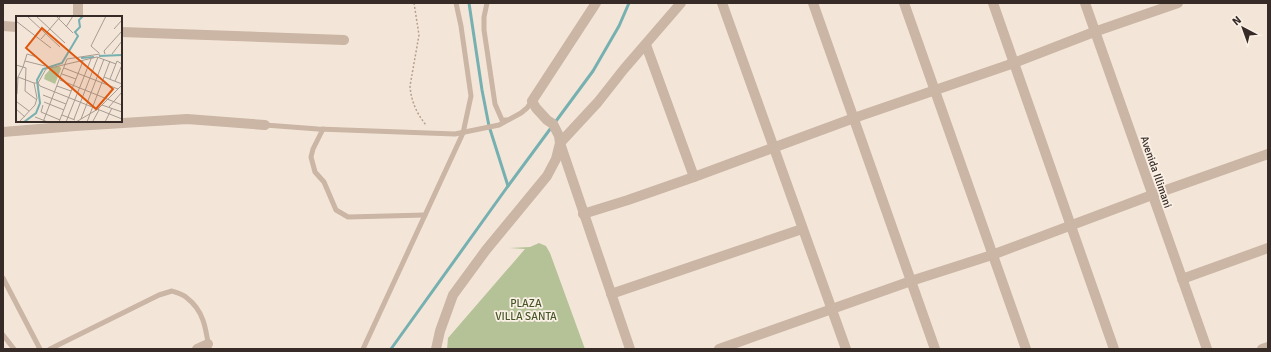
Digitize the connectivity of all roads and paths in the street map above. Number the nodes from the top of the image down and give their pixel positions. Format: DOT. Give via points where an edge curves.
graph roads {
  1 [pos="78,3"];
  2 [pos="414,3"];
  3 [pos="456,3"];
  4 [pos="487,3"];
  5 [pos="596,3"];
  6 [pos="681,3"];
  7 [pos="722,3"];
  8 [pos="813,3"];
  9 [pos="904,3"];
  10 [pos="993,3"];
  11 [pos="1085,3"];
  12 [pos="1178,3"];
  13 [pos="78,16"];
  14 [pos="3,26"];
  15 [pos="16,27"];
  16 [pos="122,32"];
  17 [pos="1094,32"];
  18 [pos="344,40"];
  19 [pos="646,45"];
  20 [pos="1014,63"];
  21 [pos="934,90"];
  22 [pos="532,101"];
  23 [pos="854,118"];
  24 [pos="508,120"];
  25 [pos="122,121"];
  26 [pos="103,122"];
  27 [pos="75,123"];
  28 [pos="265,125"];
  29 [pos="323,129"];
  30 [pos="3,132"];
  31 [pos="435,133"];
  32 [pos="463,133"];
  33 [pos="560,144"];
  34 [pos="774,148"];
  35 [pos="1268,154"];
  36 [pos="694,177"];
  37 [pos="1152,194"];
  38 [pos="583,214"];
  39 [pos="425,215"];
  40 [pos="1071,225"];
  41 [pos="802,229"];
  42 [pos="1268,248"];
  43 [pos="992,254"];
  44 [pos="3,278"];
  45 [pos="1182,279"];
  46 [pos="911,281"];
  47 [pos="611,294"];
  48 [pos="832,309"];
  49 [pos="3,335"];
  50 [pos="209,346"];
  51 [pos="1268,347"];
  52 [pos="14,349"];
  53 [pos="40,349"];
  54 [pos="50,349"];
  55 [pos="197,349"];
  56 [pos="363,349"];
  57 [pos="436,349"];
  58 [pos="630,349"];
  59 [pos="719,349"];
  60 [pos="846,349"];
  61 [pos="935,349"];
  62 [pos="1026,349"];
  63 [pos="1114,349"];
  64 [pos="1207,349"];
  65 [pos="1262,349"];
  1 -- 13 [label="street"];
  2 -- 31 [label="path" via="419,43 414,59 411,94 420,117"];
  3 -- 32 [label="lane" via="471,96"];
  4 -- 24 [label="lane" via="484,30 495,104 502,120"];
  5 -- 22 [label="street"];
  6 -- 19 [label="street"];
  7 -- 34 [label="street"];
  8 -- 23 [label="street"];
  9 -- 21 [label="street"];
  10 -- 20 [label="street"];
  11 -- 17 [label="street, Avenida Illimani"];
  12 -- 17 [label="street"];
  14 -- 15 [label="street"];
  16 -- 18 [label="street"];
  17 -- 20 [label="street"];
  17 -- 37 [label="street, Avenida Illimani"];
  19 -- 33 [label="street"];
  19 -- 36 [label="street"];
  20 -- 21 [label="street"];
  20 -- 40 [label="street"];
  21 -- 23 [label="street"];
  21 -- 43 [label="street"];
  22 -- 24 [label="lane" via="527,108"];
  22 -- 33 [label="street" via="547,120 554,124"];
  23 -- 34 [label="street"];
  23 -- 46 [label="street"];
  24 -- 32 [label="lane" via="499,125"];
  25 -- 28 [label="street" via="186,119"];
  26 -- 27 [label="street"];
  27 -- 30 [label="street"];
  28 -- 29 [label="lane"];
  29 -- 31 [label="lane"];
  29 -- 39 [label="lane" via="311,157 315,172 324,182 336,210 348,217"];
  31 -- 32 [label="lane"];
  32 -- 39 [label="lane"];
  33 -- 38 [label="street"];
  33 -- 57 [label="street" via="547,176 453,295"];
  34 -- 36 [label="street"];
  34 -- 41 [label="street"];
  35 -- 37 [label="street"];
  36 -- 38 [label="street"];
  37 -- 40 [label="street"];
  37 -- 45 [label="street, Avenida Illimani"];
  38 -- 47 [label="street"];
  39 -- 56 [label="lane"];
  40 -- 43 [label="street"];
  40 -- 63 [label="street"];
  41 -- 47 [label="street"];
  41 -- 48 [label="street"];
  42 -- 45 [label="street"];
  43 -- 46 [label="street"];
  43 -- 62 [label="street"];
  44 -- 53 [label="lane"];
  45 -- 64 [label="street, Avenida Illimani"];
  46 -- 48 [label="street"];
  46 -- 61 [label="street"];
  47 -- 58 [label="street"];
  48 -- 59 [label="street"];
  48 -- 60 [label="street"];
  49 -- 52 [label="lane"];
  50 -- 54 [label="lane" via="206,325 198,309 186,297 172,291"];
  50 -- 55 [label="street"];
  51 -- 65 [label="street"];
}
